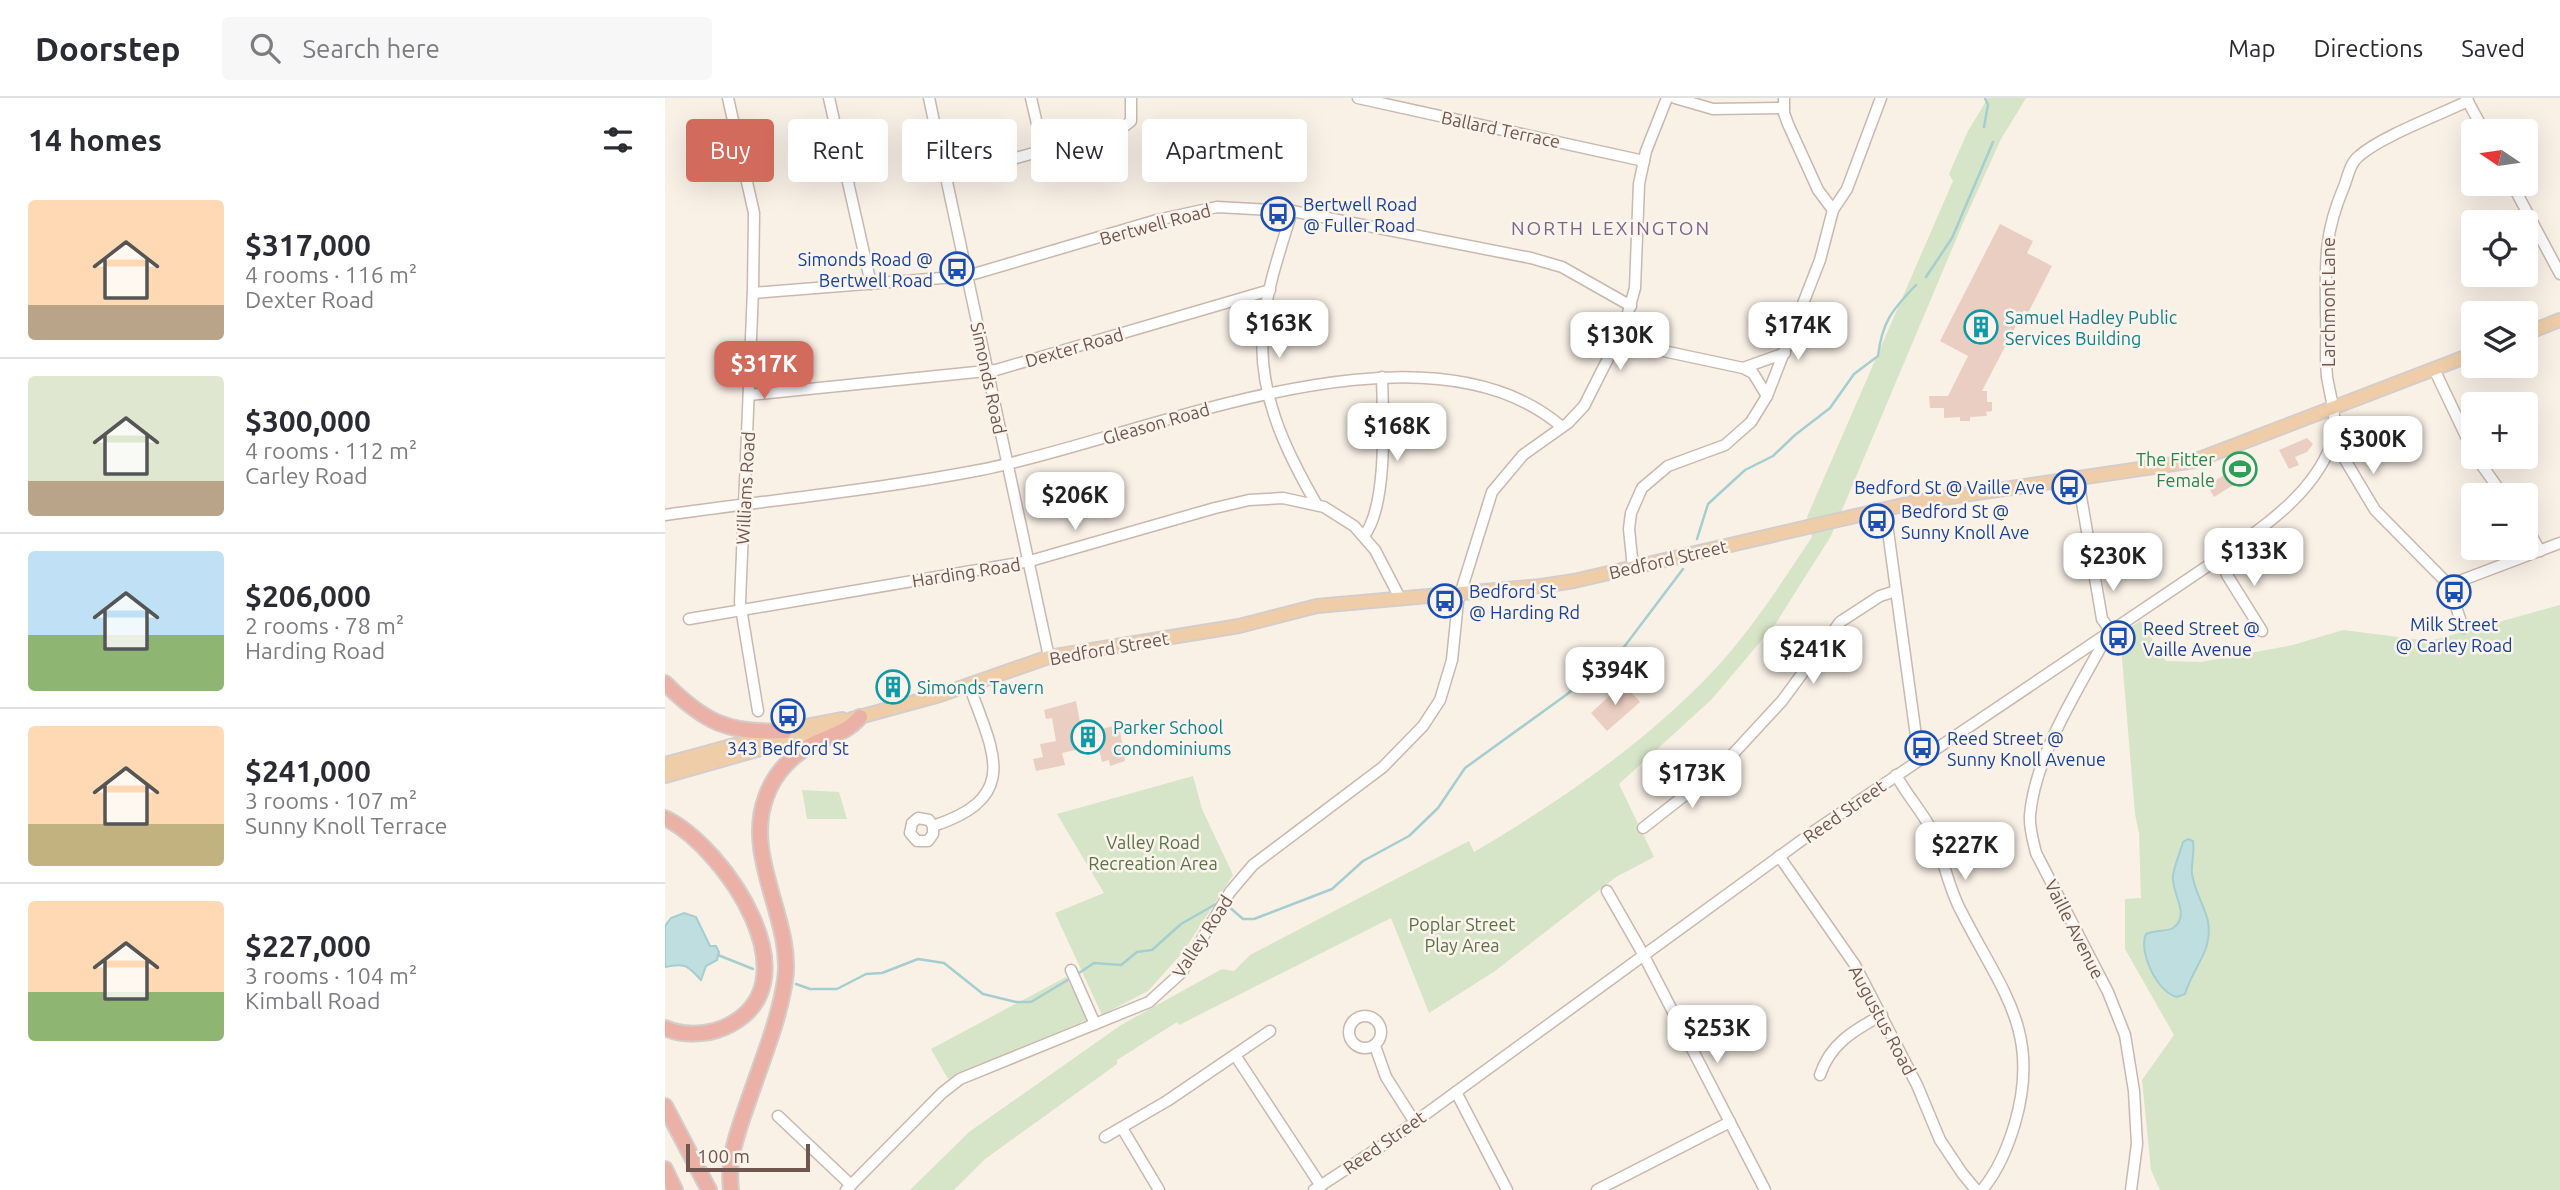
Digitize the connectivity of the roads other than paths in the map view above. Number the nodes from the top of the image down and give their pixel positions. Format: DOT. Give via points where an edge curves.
graph roads {
  1 [pos="728,98"];
  2 [pos="829,98"];
  3 [pos="929,98"];
  4 [pos="1031,98"];
  5 [pos="1132,98"];
  6 [pos="1358,98"];
  7 [pos="1667,98"];
  8 [pos="1675,98"];
  9 [pos="1881,98"];
  10 [pos="2467,100"];
  11 [pos="1784,103"];
  12 [pos="934,119"];
  13 [pos="1036,119"];
  14 [pos="2477,119"];
  15 [pos="1128,123"];
  16 [pos="1644,162"];
  17 [pos="948,182"];
  18 [pos="2518,196"];
  19 [pos="1833,210"];
  20 [pos="1292,211"];
  21 [pos="2560,274"];
  22 [pos="967,276"];
  23 [pos="871,284"];
  24 [pos="1270,290"];
  25 [pos="753,293"];
  26 [pos="1631,306"];
  27 [pos="2560,320"];
  28 [pos="2538,329"];
  29 [pos="1621,334"];
  30 [pos="1785,353"];
  31 [pos="2461,359"];
  32 [pos="1743,368"];
  33 [pos="2434,369"];
  34 [pos="987,370"];
  35 [pos="1382,377"];
  36 [pos="1269,394"];
  37 [pos="749,395"];
  38 [pos="1767,396"];
  39 [pos="2333,408"];
  40 [pos="2461,426"];
  41 [pos="1562,427"];
  42 [pos="2332,438"];
  43 [pos="1007,464"];
  44 [pos="2078,479"];
  45 [pos="744,504"];
  46 [pos="1317,505"];
  47 [pos="1885,509"];
  48 [pos="665,515"];
  49 [pos="1364,536"];
  50 [pos="2560,543"];
  51 [pos="2538,547"];
  52 [pos="2540,551"];
  53 [pos="2221,557"];
  54 [pos="1030,561"];
  55 [pos="1633,568"];
  56 [pos="2449,585"];
  57 [pos="1896,591"];
  58 [pos="1460,593"];
  59 [pos="1400,598"];
  60 [pos="740,611"];
  61 [pos="689,619"];
  62 [pos="2463,628"];
  63 [pos="2111,630"];
  64 [pos="2262,631"];
  65 [pos="2075,654"];
  66 [pos="1049,657"];
  67 [pos="2091,666"];
  68 [pos="665,682"];
  69 [pos="969,685"];
  70 [pos="758,711"];
  71 [pos="856,718"];
  72 [pos="785,731"];
  73 [pos="1920,758"];
  74 [pos="665,764"];
  75 [pos="1896,775"];
  76 [pos="665,776"];
  77 [pos="665,818"];
  78 [pos="933,826"];
  79 [pos="1643,828"];
  80 [pos="1779,856"];
  81 [pos="1607,891"];
  82 [pos="1643,954"];
  83 [pos="1070,970"];
  84 [pos="1882,1015"];
  85 [pos="1095,1024"];
  86 [pos="665,1028"];
  87 [pos="1270,1031"];
  88 [pos="1375,1046"];
  89 [pos="1235,1055"];
  90 [pos="1820,1075"];
  91 [pos="1455,1092"];
  92 [pos="665,1106"];
  93 [pos="778,1116"];
  94 [pos="1414,1121"];
  95 [pos="1730,1122"];
  96 [pos="1122,1128"];
  97 [pos="1105,1137"];
  98 [pos="665,1168"];
  99 [pos="849,1188"];
  100 [pos="1318,1188"];
  101 [pos="675,1190"];
  102 [pos="709,1190"];
  103 [pos="731,1190"];
  104 [pos="1159,1190"];
  105 [pos="1507,1190"];
  106 [pos="1597,1190"];
  107 [pos="1765,1190"];
  108 [pos="1976,1190"];
  109 [pos="1982,1190"];
  110 [pos="2131,1190"];
  1 -- 25 [label="street, Williams Road" via="754,213"];
  2 -- 23 [label="street"];
  3 -- 12 [label="street, Simonds Road"];
  4 -- 13 [label="street"];
  5 -- 15 [label="street"];
  6 -- 16 [label="street, Ballard Terrace"];
  7 -- 16 [label="street, Valley Road"];
  8 -- 11 [label="street" via="1713,109"];
  9 -- 19 [label="street" via="1847,189"];
  10 -- 14 [label="street"];
  10 -- 39 [label="street, Larchmont Lane" via="2380,143 2358,156 2350,167 2325,252 2327,373"];
  11 -- 19 [label="street" via="1788,124 1817,187"];
  16 -- 26 [label="street, Valley Road"];
  17 -- 22 [label="street, Simonds Road"];
  18 -- 21 [label="street"];
  19 -- 30 [label="street" via="1827,241"];
  20 -- 22 [label="street, Bertwell Road" via="1217,207 1188,212"];
  20 -- 24 [label="street"];
  20 -- 26 [label="street, Bertwell Road" via="1557,266"];
  22 -- 23 [label="street, Bertwell Road"];
  22 -- 34 [label="street, Simonds Road"];
  23 -- 25 [label="street, Bertwell Road"];
  24 -- 34 [label="street, Dexter Road"];
  24 -- 36 [label="street" via="1263,327"];
  25 -- 37 [label="street, Williams Road"];
  26 -- 29 [label="street, Valley Road"];
  27 -- 28 [label="main road"];
  29 -- 32 [label="street" via="1654,348"];
  29 -- 41 [label="street, Valley Road" via="1584,406"];
  30 -- 32 [label="street"];
  30 -- 38 [label="street"];
  31 -- 33 [label="main road, Bedford Street"];
  32 -- 38 [label="street" via="1753,373"];
  33 -- 39 [label="main road, Bedford Street"];
  33 -- 40 [label="street"];
  34 -- 37 [label="street, Dexter Road"];
  34 -- 43 [label="street, Simonds Road"];
  35 -- 36 [label="street, Gleason Road"];
  35 -- 41 [label="street, Gleason Road" via="1446,380 1485,389 1527,404"];
  35 -- 49 [label="street" via="1382,459 1375,517"];
  36 -- 43 [label="street, Gleason Road"];
  36 -- 46 [label="street" via="1286,452"];
  37 -- 45 [label="street, Williams Road"];
  38 -- 55 [label="street" via="1751,422 1725,444 1668,466 1642,488 1629,529"];
  39 -- 42 [label="street, Reed Street"];
  39 -- 44 [label="main road, Bedford Street" via="2194,461"];
  41 -- 58 [label="street, Valley Road" via="1523,456 1492,492"];
  42 -- 53 [label="street, Reed Street" via="2311,480 2295,498"];
  42 -- 56 [label="street" via="2375,510"];
  43 -- 45 [label="street, Gleason Road" via="912,482"];
  43 -- 54 [label="street, Simonds Road"];
  44 -- 47 [label="main road, Bedford Street"];
  44 -- 63 [label="street" via="2102,619"];
  45 -- 48 [label="street, Gleason Road"];
  45 -- 60 [label="street, Williams Road"];
  46 -- 49 [label="street, Harding Road"];
  46 -- 54 [label="street, Harding Road" via="1283,498 1249,500"];
  47 -- 55 [label="main road, Bedford Street"];
  47 -- 57 [label="street"];
  49 -- 59 [label="street, Harding Road"];
  50 -- 52 [label="street"];
  51 -- 52 [label="street"];
  52 -- 56 [label="street"];
  53 -- 63 [label="street, Reed Street"];
  53 -- 64 [label="street"];
  54 -- 60 [label="street, Harding Road"];
  54 -- 66 [label="street, Simonds Road"];
  55 -- 58 [label="main road, Bedford Street" via="1545,585"];
  56 -- 62 [label="street"];
  57 -- 73 [label="street"];
  57 -- 79 [label="street" via="1879,596 1840,622 1781,701 1721,767"];
  58 -- 59 [label="main road, Bedford Street"];
  58 -- 85 [label="street, Valley Road" via="1448,676 1425,723 1383,767 1253,865 1169,985 1149,1002"];
  59 -- 66 [label="main road, Bedford Street" via="1317,606 1239,626"];
  60 -- 61 [label="street, Harding Road"];
  60 -- 70 [label="street, Williams Road"];
  63 -- 65 [label="street, Reed Street"];
  63 -- 67 [label="street, Vaille Avenue"];
  65 -- 67 [label="street"];
  65 -- 73 [label="street, Reed Street"];
  66 -- 69 [label="main road, Bedford Street"];
  67 -- 110 [label="street, Vaille Avenue" via="2048,752 2030,829 2036,853 2112,1000 2125,1035 2137,1144"];
  68 -- 72 [label="highway" via="698,713 723,726 750,732"];
  69 -- 71 [label="main road, Bedford Street"];
  69 -- 78 [label="street" via="991,748 992,779 984,797 970,811"];
  71 -- 72 [label="main road, Bedford Street"];
  71 -- 76 [label="main road, Bedford Street" via="826,731"];
  71 -- 103 [label="highway" via="852,727 796,755 776,777 765,799 760,841 783,944 785,979 732,1152"];
  72 -- 74 [label="main road, Bedford Street"];
  73 -- 75 [label="street, Reed Street"];
  75 -- 80 [label="street, Reed Street"];
  75 -- 109 [label="street" via="1930,828 1954,898 2009,1001 2023,1043 2023,1091 2012,1133"];
  77 -- 86 [label="highway" via="695,839 727,876 748,909 765,953 764,981 739,1018 702,1033"];
  80 -- 82 [label="street, Reed Street"];
  80 -- 84 [label="street, Augustus Road" via="1855,965"];
  81 -- 82 [label="street"];
  82 -- 91 [label="street, Reed Street"];
  82 -- 95 [label="street"];
  83 -- 85 [label="street"];
  84 -- 90 [label="street" via="1836,1045 1825,1058"];
  84 -- 108 [label="street, Augustus Road" via="1940,1140"];
  85 -- 99 [label="street, Valley Road" via="960,1079"];
  87 -- 89 [label="street"];
  88 -- 94 [label="street" via="1386,1077"];
  89 -- 96 [label="street"];
  89 -- 100 [label="street"];
  91 -- 94 [label="street, Reed Street"];
  91 -- 105 [label="street"];
  92 -- 102 [label="highway"];
  93 -- 99 [label="street"];
  94 -- 100 [label="street, Reed Street"];
  95 -- 106 [label="street"];
  95 -- 107 [label="street"];
  96 -- 97 [label="street"];
  96 -- 104 [label="street"];
  98 -- 101 [label="highway"];
}
